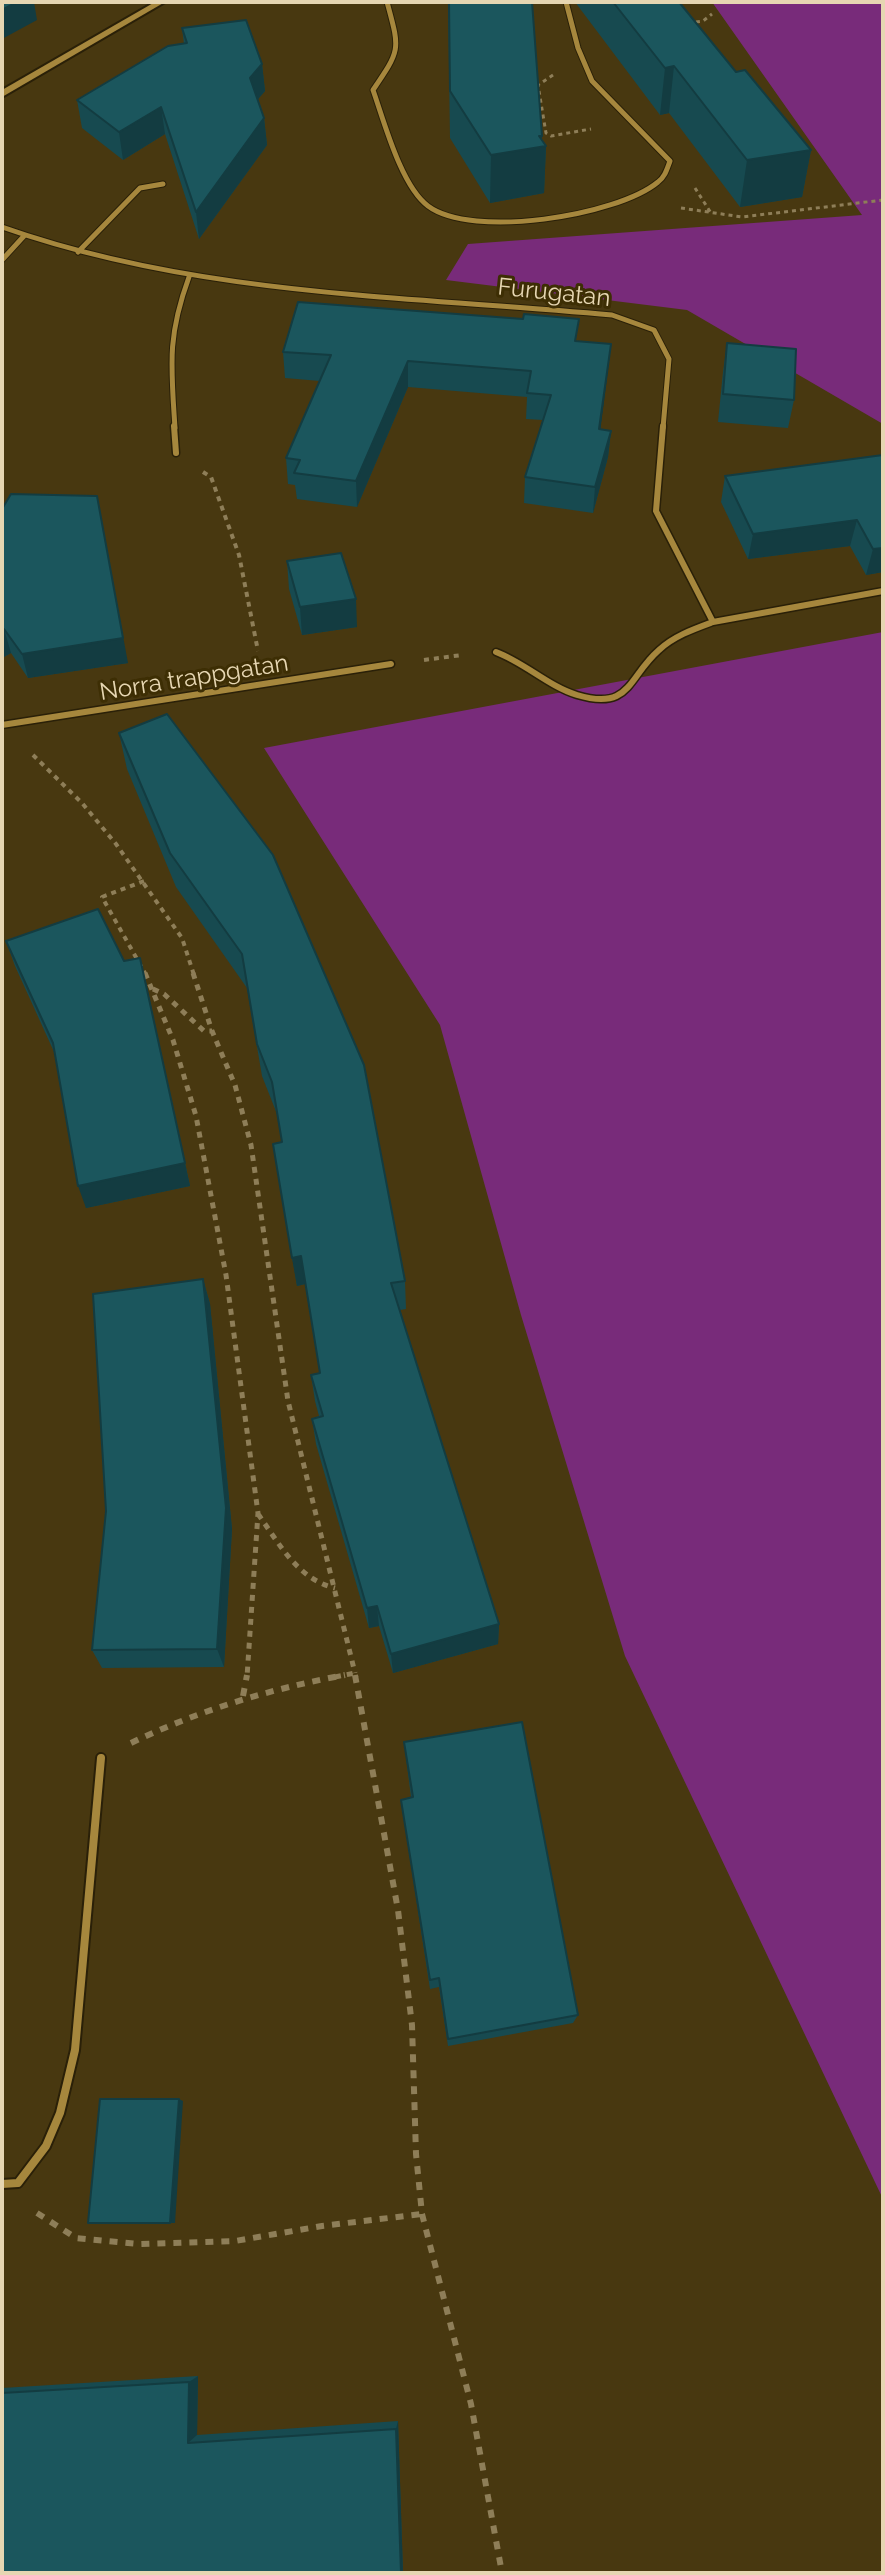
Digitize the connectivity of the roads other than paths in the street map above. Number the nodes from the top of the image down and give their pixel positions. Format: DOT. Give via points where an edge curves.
graph roads {
  1 [pos="161,2"];
  2 [pos="387,2"];
  3 [pos="566,2"];
  4 [pos="2,94"];
  5 [pos="163,184"];
  6 [pos="2,227"];
  7 [pos="24,236"];
  8 [pos="78,252"];
  9 [pos="2,260"];
  10 [pos="189,277"];
  11 [pos="176,453"];
  12 [pos="883,591"];
  13 [pos="713,622"];
  14 [pos="496,652"];
  15 [pos="391,664"];
  16 [pos="2,725"];
  17 [pos="101,1758"];
  18 [pos="2,2184"];
  1 -- 4 [label="street"];
  2 -- 3 [label="street" via="398,42 395,58 373,90 389,136 425,203 467,220 604,207 666,175 670,161 657,142 597,87"];
  5 -- 8 [label="street" via="140,188"];
  6 -- 7 [label="street, Furugatan"];
  7 -- 8 [label="street, Furugatan"];
  7 -- 9 [label="street"];
  8 -- 10 [label="street, Furugatan"];
  10 -- 11 [label="street" via="170,348"];
  10 -- 13 [label="street, Furugatan" via="612,315 654,330 669,359 656,511"];
  12 -- 13 [label="street"];
  13 -- 14 [label="street" via="674,637 617,699 573,694"];
  15 -- 16 [label="street, Norra trappgatan"];
  17 -- 18 [label="lane" via="75,2050 51,2135 18,2183"];
}
